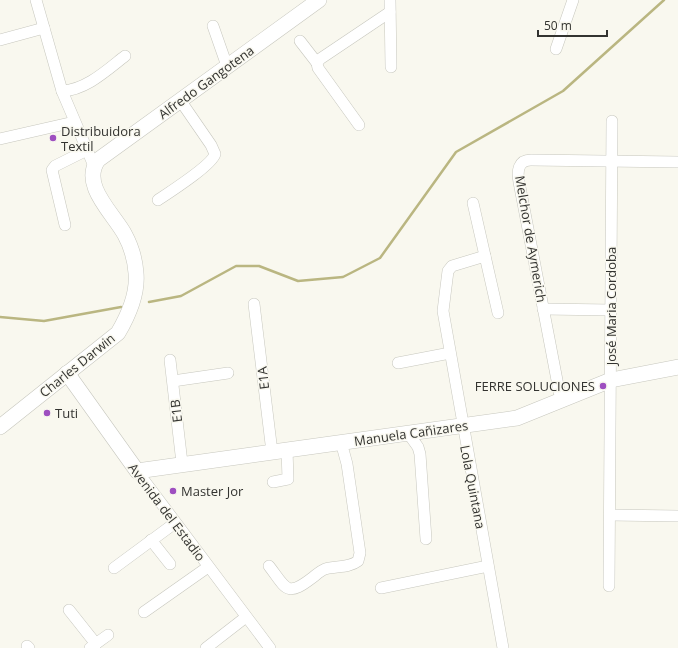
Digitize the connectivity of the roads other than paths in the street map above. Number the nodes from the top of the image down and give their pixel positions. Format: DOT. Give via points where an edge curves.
graph roads {
  1 [pos="36,0"];
  2 [pos="319,0"];
  3 [pos="390,0"];
  4 [pos="573,0"];
  5 [pos="390,12"];
  6 [pos="213,26"];
  7 [pos="44,28"];
  8 [pos="0,40"];
  9 [pos="300,41"];
  10 [pos="556,49"];
  11 [pos="125,56"];
  12 [pos="317,63"];
  13 [pos="227,66"];
  14 [pos="391,67"];
  15 [pos="62,91"];
  16 [pos="180,100"];
  17 [pos="612,121"];
  18 [pos="74,122"];
  19 [pos="359,124"];
  20 [pos="0,139"];
  21 [pos="87,150"];
  22 [pos="612,160"];
  23 [pos="678,162"];
  24 [pos="94,166"];
  25 [pos="158,200"];
  26 [pos="472,204"];
  27 [pos="65,225"];
  28 [pos="484,256"];
  29 [pos="254,304"];
  30 [pos="543,309"];
  31 [pos="611,310"];
  32 [pos="498,313"];
  33 [pos="450,353"];
  34 [pos="170,360"];
  35 [pos="398,363"];
  36 [pos="678,366"];
  37 [pos="67,373"];
  38 [pos="228,373"];
  39 [pos="610,380"];
  40 [pos="173,381"];
  41 [pos="561,401"];
  42 [pos="462,426"];
  43 [pos="0,427"];
  44 [pos="408,433"];
  45 [pos="341,442"];
  46 [pos="287,450"];
  47 [pos="272,452"];
  48 [pos="182,463"];
  49 [pos="136,471"];
  50 [pos="273,482"];
  51 [pos="610,515"];
  52 [pos="678,516"];
  53 [pos="175,523"];
  54 [pos="426,539"];
  55 [pos="151,540"];
  56 [pos="170,564"];
  57 [pos="268,566"];
  58 [pos="488,566"];
  59 [pos="208,567"];
  60 [pos="114,568"];
  61 [pos="609,586"];
  62 [pos="381,588"];
  63 [pos="69,610"];
  64 [pos="144,612"];
  65 [pos="246,617"];
  66 [pos="108,635"];
  67 [pos="93,646"];
  68 [pos="206,648"];
  69 [pos="270,648"];
  70 [pos="503,648"];
  1 -- 7 [label="street, Charles Darwin"];
  2 -- 13 [label="street, Alfredo Gangotena"];
  3 -- 5 [label="street"];
  4 -- 10 [label="street"];
  5 -- 12 [label="street"];
  5 -- 14 [label="street"];
  6 -- 13 [label="street"];
  7 -- 8 [label="street"];
  7 -- 15 [label="street, Charles Darwin"];
  9 -- 12 [label="street"];
  11 -- 15 [label="street" via="85,85"];
  12 -- 19 [label="street" via="318,68"];
  13 -- 16 [label="street, Alfredo Gangotena"];
  15 -- 18 [label="street, Charles Darwin"];
  16 -- 24 [label="street, Alfredo Gangotena" via="105,154"];
  16 -- 25 [label="street" via="215,154 202,169"];
  17 -- 22 [label="street, José Maria Cordoba"];
  18 -- 20 [label="street"];
  18 -- 21 [label="street, Charles Darwin"];
  21 -- 24 [label="street, Charles Darwin"];
  21 -- 27 [label="street" via="52,170"];
  22 -- 23 [label="street, Melchor de Aymerich"];
  22 -- 30 [label="street, Melchor de Aymerich" via="526,160 519,166 519,182"];
  22 -- 31 [label="street, José Maria Cordoba"];
  24 -- 37 [label="street, Charles Darwin" via="93,183 131,249 136,275 135,288 127,318 118,333"];
  26 -- 28 [label="street"];
  28 -- 32 [label="street"];
  28 -- 33 [label="street, Lola Quintana" via="452,266 448,272 443,311"];
  29 -- 47 [label="street, E1A"];
  30 -- 31 [label="street"];
  30 -- 41 [label="street, Melchor de Aymerich"];
  31 -- 39 [label="street, José Maria Cordoba"];
  33 -- 35 [label="street"];
  33 -- 42 [label="street, Lola Quintana"];
  34 -- 40 [label="street, E1B"];
  36 -- 39 [label="street, Manuela Cañizares"];
  37 -- 43 [label="street, Charles Darwin"];
  37 -- 49 [label="street, Avenida del Estadio"];
  38 -- 40 [label="street"];
  39 -- 41 [label="street, Manuela Cañizares"];
  39 -- 51 [label="street, José Maria Cordoba"];
  40 -- 48 [label="street, E1B"];
  41 -- 42 [label="street, Manuela Cañizares" via="518,418"];
  42 -- 44 [label="street, Manuela Cañizares"];
  42 -- 58 [label="street, Lola Quintana"];
  44 -- 45 [label="street, Manuela Cañizares"];
  44 -- 54 [label="street" via="420,454"];
  45 -- 46 [label="street, Manuela Cañizares"];
  45 -- 57 [label="street" via="347,464 360,553 358,561 323,570 296,589 284,586"];
  46 -- 47 [label="street, Manuela Cañizares"];
  46 -- 50 [label="street" via="288,479"];
  47 -- 48 [label="street, Manuela Cañizares"];
  48 -- 49 [label="street, Manuela Cañizares"];
  49 -- 53 [label="street, Avenida del Estadio"];
  51 -- 52 [label="street"];
  51 -- 61 [label="street, José Maria Cordoba"];
  53 -- 55 [label="street"];
  53 -- 59 [label="street, Avenida del Estadio"];
  55 -- 56 [label="street"];
  55 -- 60 [label="street"];
  58 -- 62 [label="street"];
  58 -- 70 [label="street, Lola Quintana"];
  59 -- 64 [label="street"];
  59 -- 65 [label="street, Avenida del Estadio"];
  63 -- 67 [label="street"];
  65 -- 68 [label="street"];
  65 -- 69 [label="street, Avenida del Estadio"];
  66 -- 67 [label="street"];
}
